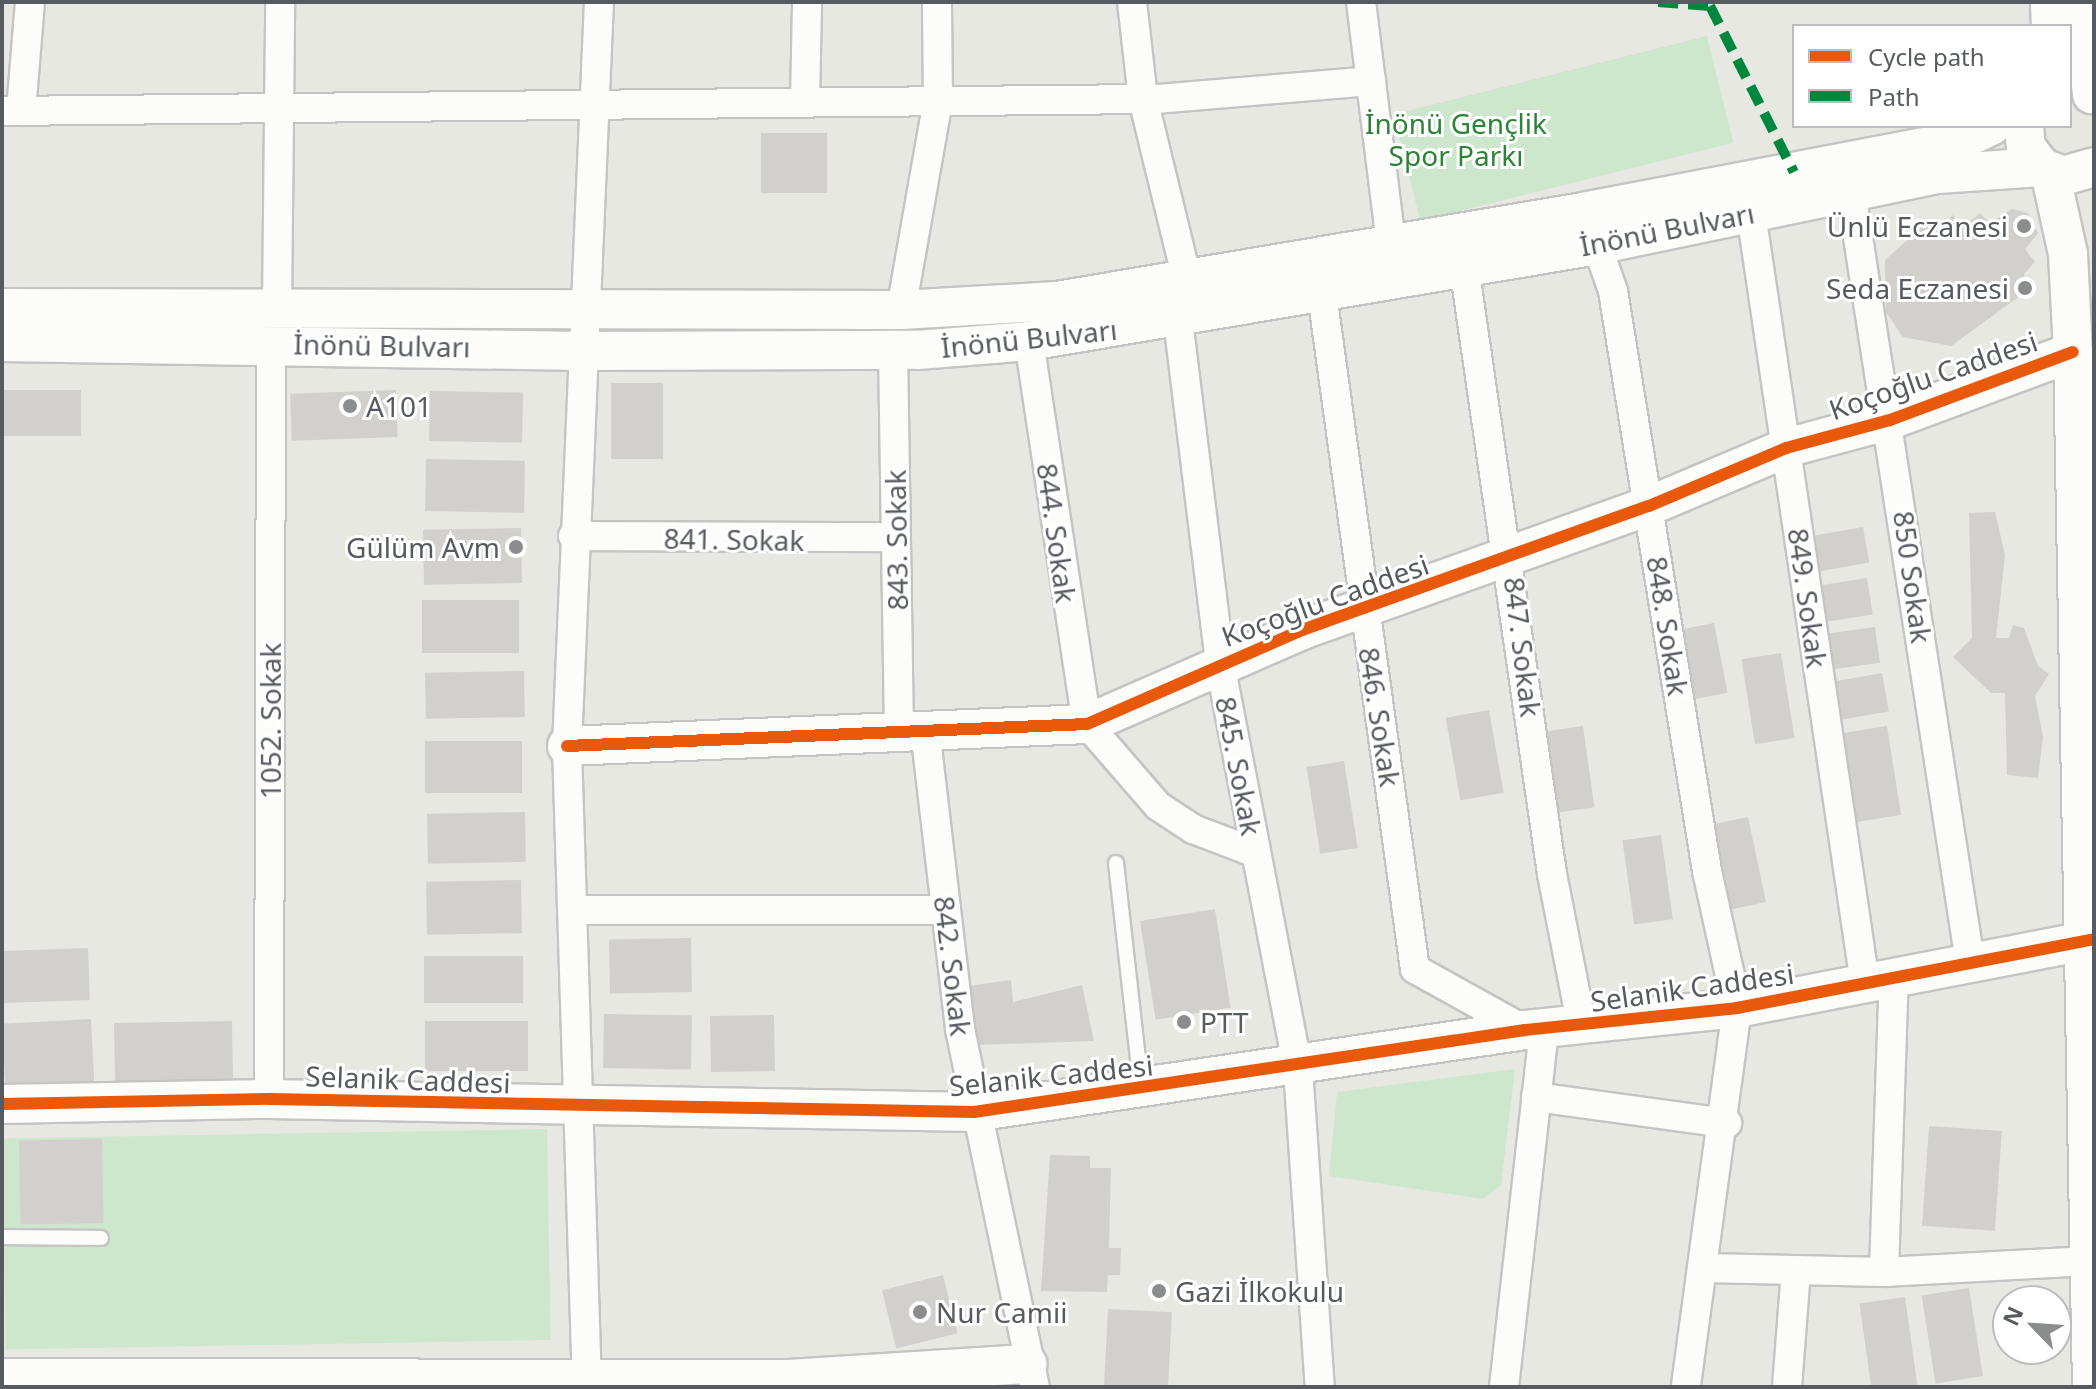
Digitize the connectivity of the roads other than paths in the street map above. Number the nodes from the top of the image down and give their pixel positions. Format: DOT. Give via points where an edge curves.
graph roads {
  1 [pos="30,2"];
  2 [pos="280,2"];
  3 [pos="599,2"];
  4 [pos="807,2"];
  5 [pos="937,2"];
  6 [pos="1132,2"];
  7 [pos="1361,2"];
  8 [pos="2050,2"];
  9 [pos="2081,2"];
  10 [pos="2051,24"];
  11 [pos="1371,81"];
  12 [pos="2085,92"];
  13 [pos="1143,99"];
  14 [pos="805,101"];
  15 [pos="938,101"];
  16 [pos="597,102"];
  17 [pos="278,105"];
  18 [pos="11,111"];
  19 [pos="1986,128"];
  20 [pos="2024,128"];
  21 [pos="2094,167"];
  22 [pos="2046,170"];
  23 [pos="1851,192"];
  24 [pos="1751,213"];
  25 [pos="1391,242"];
  26 [pos="1597,245"];
  27 [pos="1464,266"];
  28 [pos="1322,294"];
  29 [pos="1183,302"];
  30 [pos="2,308"];
  31 [pos="901,310"];
  32 [pos="585,311"];
  33 [pos="274,326"];
  34 [pos="1029,341"];
  35 [pos="2,342"];
  36 [pos="893,350"];
  37 [pos="584,351"];
  38 [pos="2073,352"];
  39 [pos="1890,420"];
  40 [pos="1786,448"];
  41 [pos="1649,506"];
  42 [pos="573,536"];
  43 [pos="896,537"];
  44 [pos="1511,558"];
  45 [pos="1363,611"];
  46 [pos="1220,664"];
  47 [pos="1087,724"];
  48 [pos="912,730"];
  49 [pos="567,746"];
  50 [pos="1256,853"];
  51 [pos="1116,863"];
  52 [pos="573,910"];
  53 [pos="946,910"];
  54 [pos="2089,939"];
  55 [pos="1970,962"];
  56 [pos="1880,980"];
  57 [pos="1737,1008"];
  58 [pos="1582,1027"];
  59 [pos="1534,1031"];
  60 [pos="1298,1068"];
  61 [pos="1141,1089"];
  62 [pos="1536,1097"];
  63 [pos="269,1099"];
  64 [pos="2,1104"];
  65 [pos="576,1108"];
  66 [pos="974,1112"];
  67 [pos="1727,1123"];
  68 [pos="2,1237"];
  69 [pos="101,1238"];
  70 [pos="2089,1261"];
  71 [pos="1705,1268"];
  72 [pos="1796,1271"];
  73 [pos="1884,1272"];
  74 [pos="1031,1376"];
  75 [pos="2,1378"];
  76 [pos="266,1382"];
  77 [pos="587,1382"];
  78 [pos="1320,1387"];
  79 [pos="1504,1387"];
  80 [pos="1686,1387"];
  81 [pos="1787,1387"];
  82 [pos="2092,1387"];
  1 -- 18 [label="street"];
  2 -- 17 [label="street, 1052. Sokak"];
  3 -- 16 [label="street"];
  4 -- 14 [label="street"];
  5 -- 15 [label="street"];
  6 -- 13 [label="street, 845. Sokak"];
  7 -- 11 [label="street"];
  8 -- 10 [label="main road"];
  9 -- 12 [label="main road"];
  11 -- 13 [label="street"];
  11 -- 25 [label="street"];
  13 -- 15 [label="street"];
  13 -- 29 [label="street, 845. Sokak"];
  14 -- 15 [label="street"];
  14 -- 16 [label="street"];
  15 -- 31 [label="street"];
  16 -- 17 [label="street"];
  16 -- 32 [label="street"];
  17 -- 18 [label="street"];
  17 -- 33 [label="street, 1052. Sokak"];
  19 -- 25 [label="main road, İnönü Bulvarı" via="1946,143"];
  20 -- 22 [label="main road" via="2026,147"];
  21 -- 22 [label="main road, İnönü Bulvarı" via="2076,175"];
  22 -- 23 [label="main road, İnönü Bulvarı" via="1962,170"];
  22 -- 38 [label="main road" via="2068,254"];
  23 -- 24 [label="main road, İnönü Bulvarı"];
  23 -- 39 [label="street, 850 Sokak"];
  24 -- 26 [label="main road, İnönü Bulvarı"];
  24 -- 40 [label="street, 849. Sokak"];
  25 -- 29 [label="main road, İnönü Bulvarı"];
  26 -- 27 [label="main road, İnönü Bulvarı"];
  26 -- 41 [label="street, 848. Sokak" via="1613,291"];
  27 -- 28 [label="main road, İnönü Bulvarı"];
  27 -- 44 [label="street, 847. Sokak"];
  28 -- 29 [label="main road, İnönü Bulvarı"];
  28 -- 45 [label="street, 846. Sokak"];
  29 -- 31 [label="main road, İnönü Bulvarı"];
  29 -- 34 [label="main road, İnönü Bulvarı"];
  29 -- 46 [label="street, 845. Sokak"];
  30 -- 33 [label="main road, İnönü Bulvarı"];
  31 -- 32 [label="main road, İnönü Bulvarı"];
  32 -- 33 [label="main road, İnönü Bulvarı"];
  32 -- 37 [label="street"];
  33 -- 35 [label="main road, İnönü Bulvarı"];
  33 -- 37 [label="main road, İnönü Bulvarı"];
  33 -- 63 [label="street, 1052. Sokak"];
  34 -- 36 [label="main road, İnönü Bulvarı"];
  34 -- 47 [label="street, 844. Sokak"];
  36 -- 37 [label="main road, İnönü Bulvarı"];
  36 -- 43 [label="street, 843. Sokak"];
  37 -- 42 [label="street"];
  38 -- 39 [label="main road, Koçoğlu Caddesi"];
  38 -- 54 [label="main road"];
  39 -- 40 [label="main road, Koçoğlu Caddesi"];
  39 -- 55 [label="street, 850 Sokak"];
  40 -- 41 [label="main road, Koçoğlu Caddesi"];
  40 -- 56 [label="street, 849. Sokak"];
  41 -- 44 [label="main road, Koçoğlu Caddesi"];
  41 -- 57 [label="street, 848. Sokak" via="1707,871"];
  42 -- 43 [label="street, 841. Sokak"];
  42 -- 49 [label="street"];
  43 -- 48 [label="street, 843. Sokak"];
  44 -- 45 [label="main road, Koçoğlu Caddesi"];
  44 -- 58 [label="street, 847. Sokak" via="1552,874"];
  45 -- 46 [label="main road, Koçoğlu Caddesi"];
  45 -- 59 [label="street, 846. Sokak" via="1415,969"];
  46 -- 47 [label="main road, Koçoğlu Caddesi" via="1158,698"];
  46 -- 50 [label="street, 845. Sokak"];
  47 -- 48 [label="main road, Koçoğlu Caddesi"];
  47 -- 50 [label="street" via="1158,806 1193,829"];
  48 -- 49 [label="main road, Koçoğlu Caddesi"];
  48 -- 53 [label="street, 842. Sokak"];
  49 -- 52 [label="street"];
  50 -- 60 [label="street, 845. Sokak"];
  51 -- 61 [label="lane"];
  52 -- 53 [label="street"];
  52 -- 65 [label="street"];
  53 -- 66 [label="street, 842. Sokak"];
  54 -- 55 [label="main road, Selanik Caddesi"];
  54 -- 70 [label="main road"];
  55 -- 56 [label="main road, Selanik Caddesi"];
  56 -- 57 [label="main road, Selanik Caddesi"];
  56 -- 73 [label="street, 849. Sokak"];
  57 -- 58 [label="main road, Selanik Caddesi"];
  57 -- 67 [label="street, 848. Sokak"];
  58 -- 59 [label="main road, Selanik Caddesi"];
  59 -- 60 [label="main road, Selanik Caddesi"];
  59 -- 62 [label="street"];
  60 -- 61 [label="main road, Selanik Caddesi"];
  60 -- 78 [label="street, 845. Sokak"];
  61 -- 66 [label="main road, Selanik Caddesi"];
  62 -- 67 [label="street"];
  62 -- 79 [label="street"];
  63 -- 64 [label="main road, Selanik Caddesi"];
  63 -- 65 [label="main road, Selanik Caddesi"];
  65 -- 66 [label="main road, Selanik Caddesi"];
  65 -- 77 [label="street"];
  66 -- 74 [label="street, 842. Sokak"];
  67 -- 71 [label="street, 848. Sokak"];
  68 -- 69 [label="lane"];
  70 -- 73 [label="street"];
  70 -- 82 [label="main road"];
  71 -- 72 [label="street"];
  71 -- 80 [label="street, 848. Sokak"];
  72 -- 73 [label="street"];
  72 -- 81 [label="street"];
  74 -- 77 [label="main road"];
  75 -- 76 [label="main road"];
  76 -- 77 [label="main road"];
}
